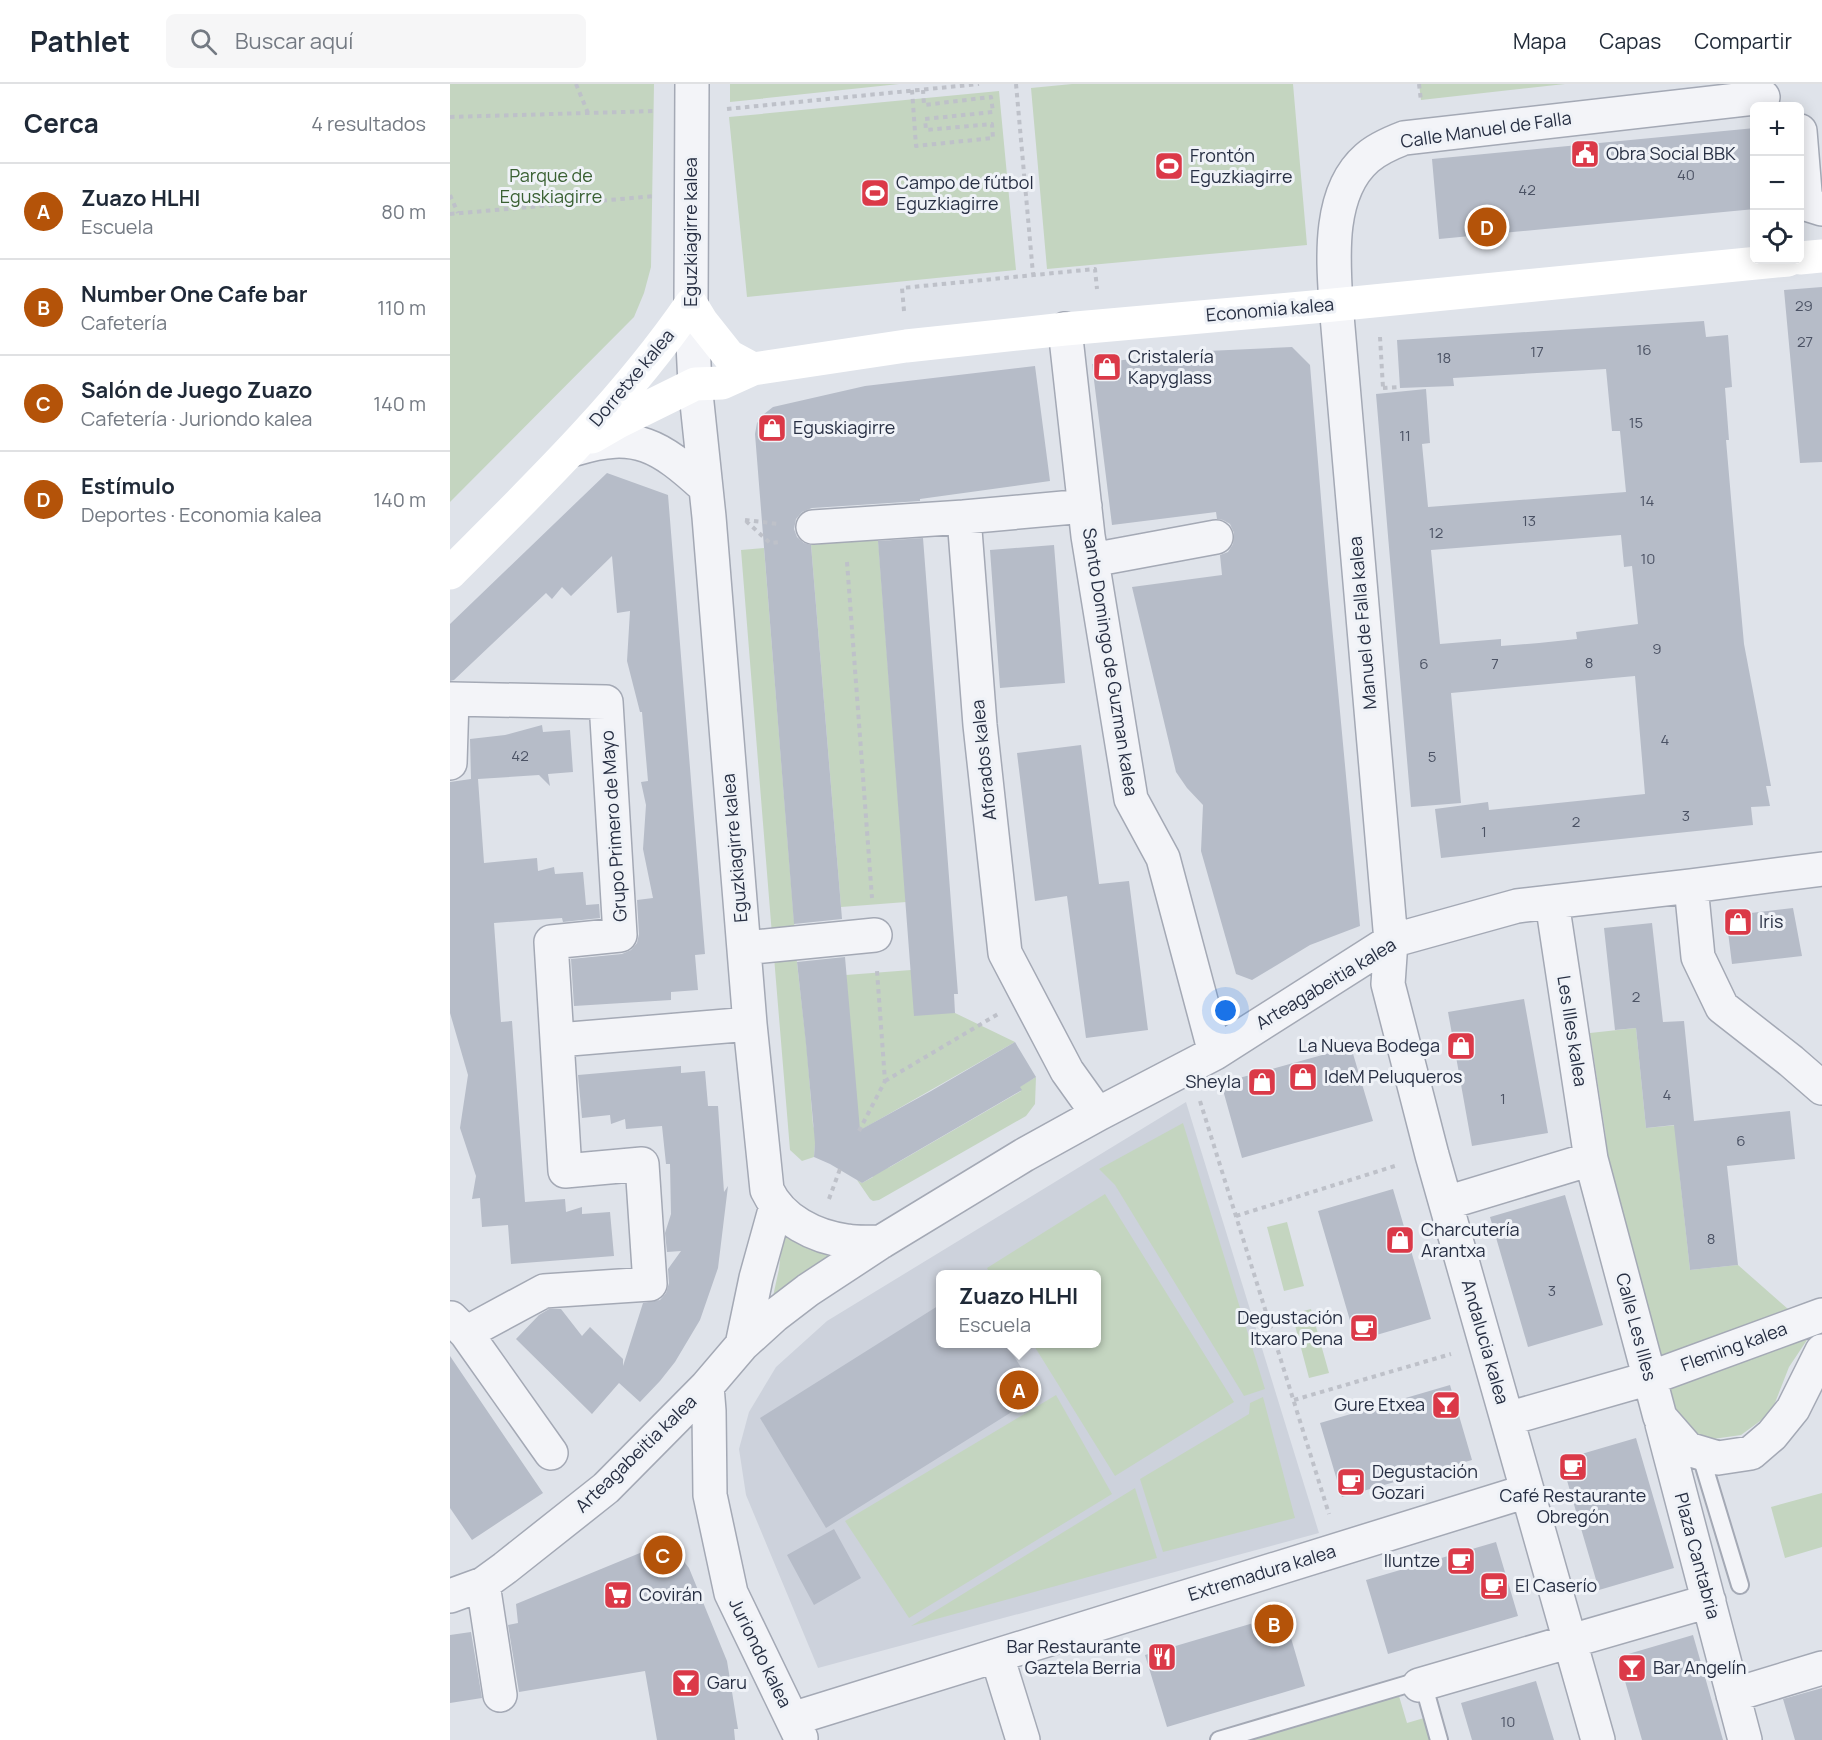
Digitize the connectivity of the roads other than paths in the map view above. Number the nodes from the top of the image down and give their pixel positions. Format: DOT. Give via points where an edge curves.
graph roads {
  1 [pos="1767,93"];
  2 [pos="692,97"];
  3 [pos="1802,156"];
  4 [pos="1822,209"];
  5 [pos="1822,256"];
  6 [pos="1804,258"];
  7 [pos="1750,264"];
  8 [pos="691,303"];
  9 [pos="1336,304"];
  10 [pos="1065,329"];
  11 [pos="753,369"];
  12 [pos="695,384"];
  13 [pos="570,450"];
  14 [pos="707,502"];
  15 [pos="1085,506"];
  16 [pos="964,517"];
  17 [pos="828,526"];
  18 [pos="1216,537"];
  19 [pos="1092,560"];
  20 [pos="450,573"];
  21 [pos="451,698"];
  22 [pos="450,763"];
  23 [pos="1822,869"];
  24 [pos="1691,886"];
  25 [pos="1552,902"];
  26 [pos="875,935"];
  27 [pos="1391,941"];
  28 [pos="744,948"];
  29 [pos="750,1024"];
  30 [pos="558,1040"];
  31 [pos="1202,1059"];
  32 [pos="1822,1088"];
  33 [pos="1100,1113"];
  34 [pos="1591,1159"];
  35 [pos="1446,1203"];
  36 [pos="776,1206"];
  37 [pos="880,1242"];
  38 [pos="1822,1315"];
  39 [pos="458,1325"];
  40 [pos="742,1345"];
  41 [pos="1822,1351"];
  42 [pos="1650,1378"];
  43 [pos="707,1386"];
  44 [pos="1660,1417"];
  45 [pos="1507,1419"];
  46 [pos="551,1453"];
  47 [pos="1700,1453"];
  48 [pos="1527,1491"];
  49 [pos="1740,1585"];
  50 [pos="461,1586"];
  51 [pos="1709,1601"];
  52 [pos="1570,1641"];
  53 [pos="997,1656"];
  54 [pos="1822,1668"];
  55 [pos="1419,1685"];
  56 [pos="500,1695"];
  57 [pos="1733,1695"];
  58 [pos="797,1730"];
  59 [pos="1023,1740"];
  60 [pos="1219,1740"];
  61 [pos="1439,1740"];
  62 [pos="1598,1740"];
  63 [pos="1745,1740"];
  1 -- 9 [label="street, Calle Manuel de Falla" via="1423,135 1387,145 1366,158 1341,200 1334,228"];
  2 -- 8 [label="street, Eguzkiagirre kalea"];
  3 -- 4 [label="street" via="1806,204"];
  5 -- 6 [label="street"];
  7 -- 9 [label="street, Economia kalea"];
  8 -- 11 [label="street" via="729,356"];
  8 -- 12 [label="street, Eguzkiagirre kalea"];
  8 -- 13 [label="street, Dorretxe kalea" via="663,344"];
  9 -- 10 [label="street, Economia kalea"];
  9 -- 27 [label="street, Manuel de Falla kalea"];
  10 -- 11 [label="street, Economia kalea" via="906,346"];
  10 -- 15 [label="street, Santo Domingo de Guzman kalea"];
  11 -- 12 [label="street, Economia kalea" via="722,383"];
  12 -- 13 [label="street, Dorretxe kalea"];
  12 -- 14 [label="street, Eguzkiagirre kalea"];
  13 -- 14 [label="street" via="618,440 653,447 670,456"];
  13 -- 20 [label="street, Dorretxe kalea"];
  14 -- 28 [label="street, Eguzkiagirre kalea"];
  15 -- 16 [label="street"];
  15 -- 19 [label="street, Santo Domingo de Guzman kalea"];
  16 -- 17 [label="street"];
  16 -- 33 [label="street, Aforados kalea" via="980,725 1005,953 1067,1071"];
  18 -- 19 [label="street"];
  19 -- 31 [label="street, Santo Domingo de Guzman kalea" via="1131,799 1163,858"];
  21 -- 22 [label="street, Grupo Primero de Mayo"];
  21 -- 30 [label="street, Grupo Primero de Mayo" via="606,702 620,935 551,942"];
  23 -- 24 [label="street, Arteagabeitia kalea"];
  24 -- 25 [label="street, Arteagabeitia kalea"];
  24 -- 32 [label="street" via="1698,957 1722,1006"];
  25 -- 27 [label="street, Arteagabeitia kalea" via="1517,906"];
  25 -- 34 [label="street, Les Illes kalea"];
  26 -- 28 [label="street"];
  27 -- 31 [label="street, Arteagabeitia kalea"];
  27 -- 35 [label="street, Andalucia kalea" via="1388,984"];
  28 -- 29 [label="street, Eguzkiagirre kalea"];
  29 -- 30 [label="street"];
  29 -- 36 [label="street, Eguzkiagirre kalea" via="767,1190"];
  30 -- 39 [label="street, Grupo Primero de Mayo" via="566,1171 642,1164 650,1284 544,1291"];
  31 -- 33 [label="street, Arteagabeitia kalea"];
  33 -- 37 [label="street, Arteagabeitia kalea"];
  34 -- 35 [label="street"];
  34 -- 42 [label="street, Calle Les Illes"];
  35 -- 45 [label="street, Andalucia kalea"];
  36 -- 37 [label="street" via="791,1220 816,1233 847,1241"];
  36 -- 40 [label="street, Arteagabeitia kalea"];
  37 -- 40 [label="street, Arteagabeitia kalea" via="808,1290"];
  38 -- 42 [label="street, Fleming kalea"];
  39 -- 46 [label="street"];
  40 -- 43 [label="street, Arteagabeitia kalea"];
  41 -- 47 [label="street, Calle Les Illes" via="1793,1409 1772,1435 1750,1453 1718,1458"];
  42 -- 44 [label="street, Calle Les Illes"];
  42 -- 45 [label="street, Fleming kalea"];
  43 -- 50 [label="street, Arteagabeitia kalea" via="606,1488 505,1568"];
  43 -- 58 [label="street, Juriondo kalea" via="710,1495 731,1593"];
  44 -- 47 [label="street, Calle Les Illes" via="1688,1449"];
  44 -- 51 [label="street, Plaza Cantabria"];
  45 -- 48 [label="street, Andalucia kalea"];
  47 -- 49 [label="lane"];
  48 -- 52 [label="street, Andalucia kalea"];
  48 -- 53 [label="street, Extremadura kalea"];
  50 -- 56 [label="street"];
  51 -- 52 [label="street"];
  51 -- 57 [label="street, Plaza Cantabria" via="1729,1644"];
  52 -- 55 [label="street"];
  52 -- 62 [label="street, Andalucia kalea"];
  53 -- 58 [label="street, Extremadura kalea"];
  53 -- 59 [label="street"];
  54 -- 57 [label="street"];
  55 -- 60 [label="lane" via="1408,1684"];
  55 -- 61 [label="lane" via="1425,1690"];
  57 -- 63 [label="street, Plaza Cantabria"];
}
